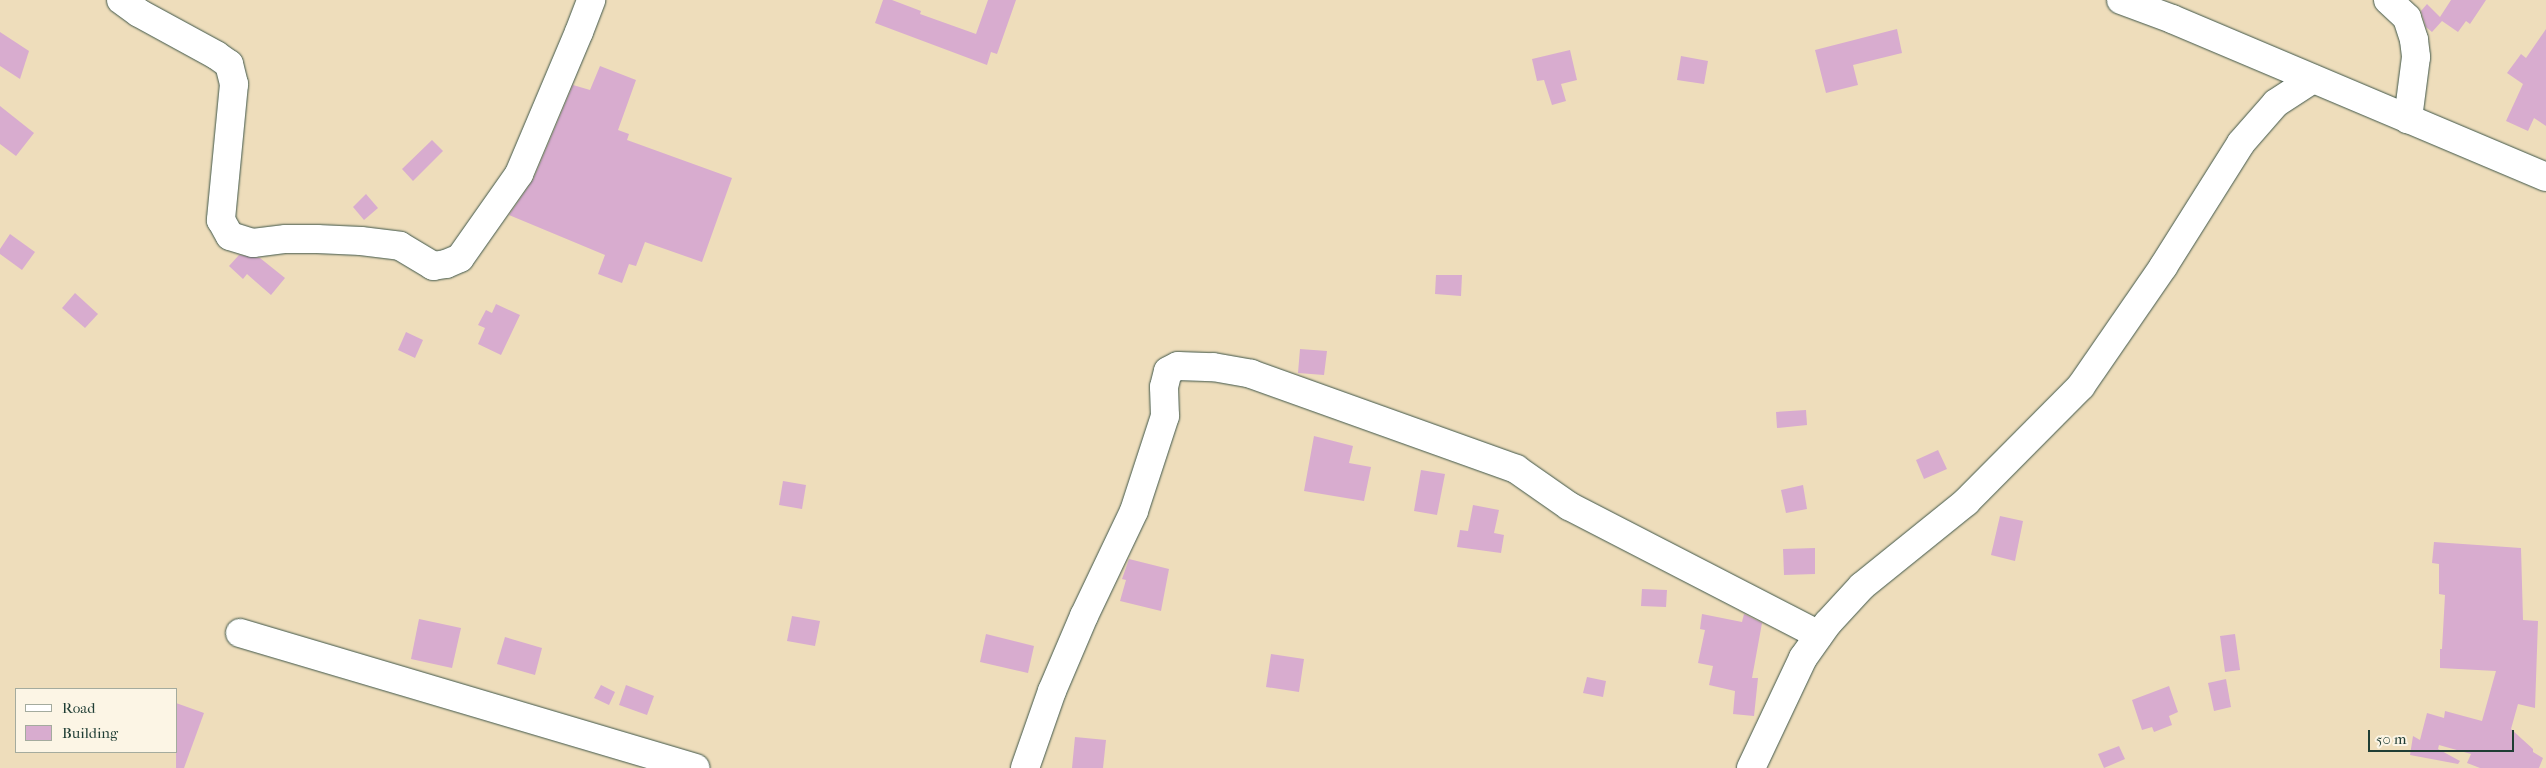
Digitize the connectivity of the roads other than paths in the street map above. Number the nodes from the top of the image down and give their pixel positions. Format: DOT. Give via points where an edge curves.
graph roads {
  1 [pos="121,0"];
  2 [pos="590,0"];
  3 [pos="2122,0"];
  4 [pos="2388,0"];
  5 [pos="2174,9"];
  6 [pos="2313,79"];
  7 [pos="2408,119"];
  8 [pos="2546,177"];
  9 [pos="240,633"];
  10 [pos="1819,635"];
  11 [pos="695,768"];
  12 [pos="1025,768"];
  13 [pos="1751,768"];
  1 -- 2 [label="street" via="138,13 229,64 234,84 221,220 230,236 253,243 286,239 361,240 400,246 433,266 460,258 519,174"];
  3 -- 5 [label="street"];
  4 -- 7 [label="street" via="2408,18 2414,40 2416,56"];
  5 -- 6 [label="street"];
  6 -- 7 [label="street"];
  6 -- 10 [label="street" via="2276,103 2241,143 2163,267 2081,386 1966,502 1862,586"];
  7 -- 8 [label="street"];
  9 -- 11 [label="street"];
  10 -- 12 [label="street" via="1569,506 1516,469 1251,374 1213,367 1178,366 1168,372 1164,387 1165,416 1134,511 1073,641"];
  10 -- 13 [label="street" via="1803,658"];
}
